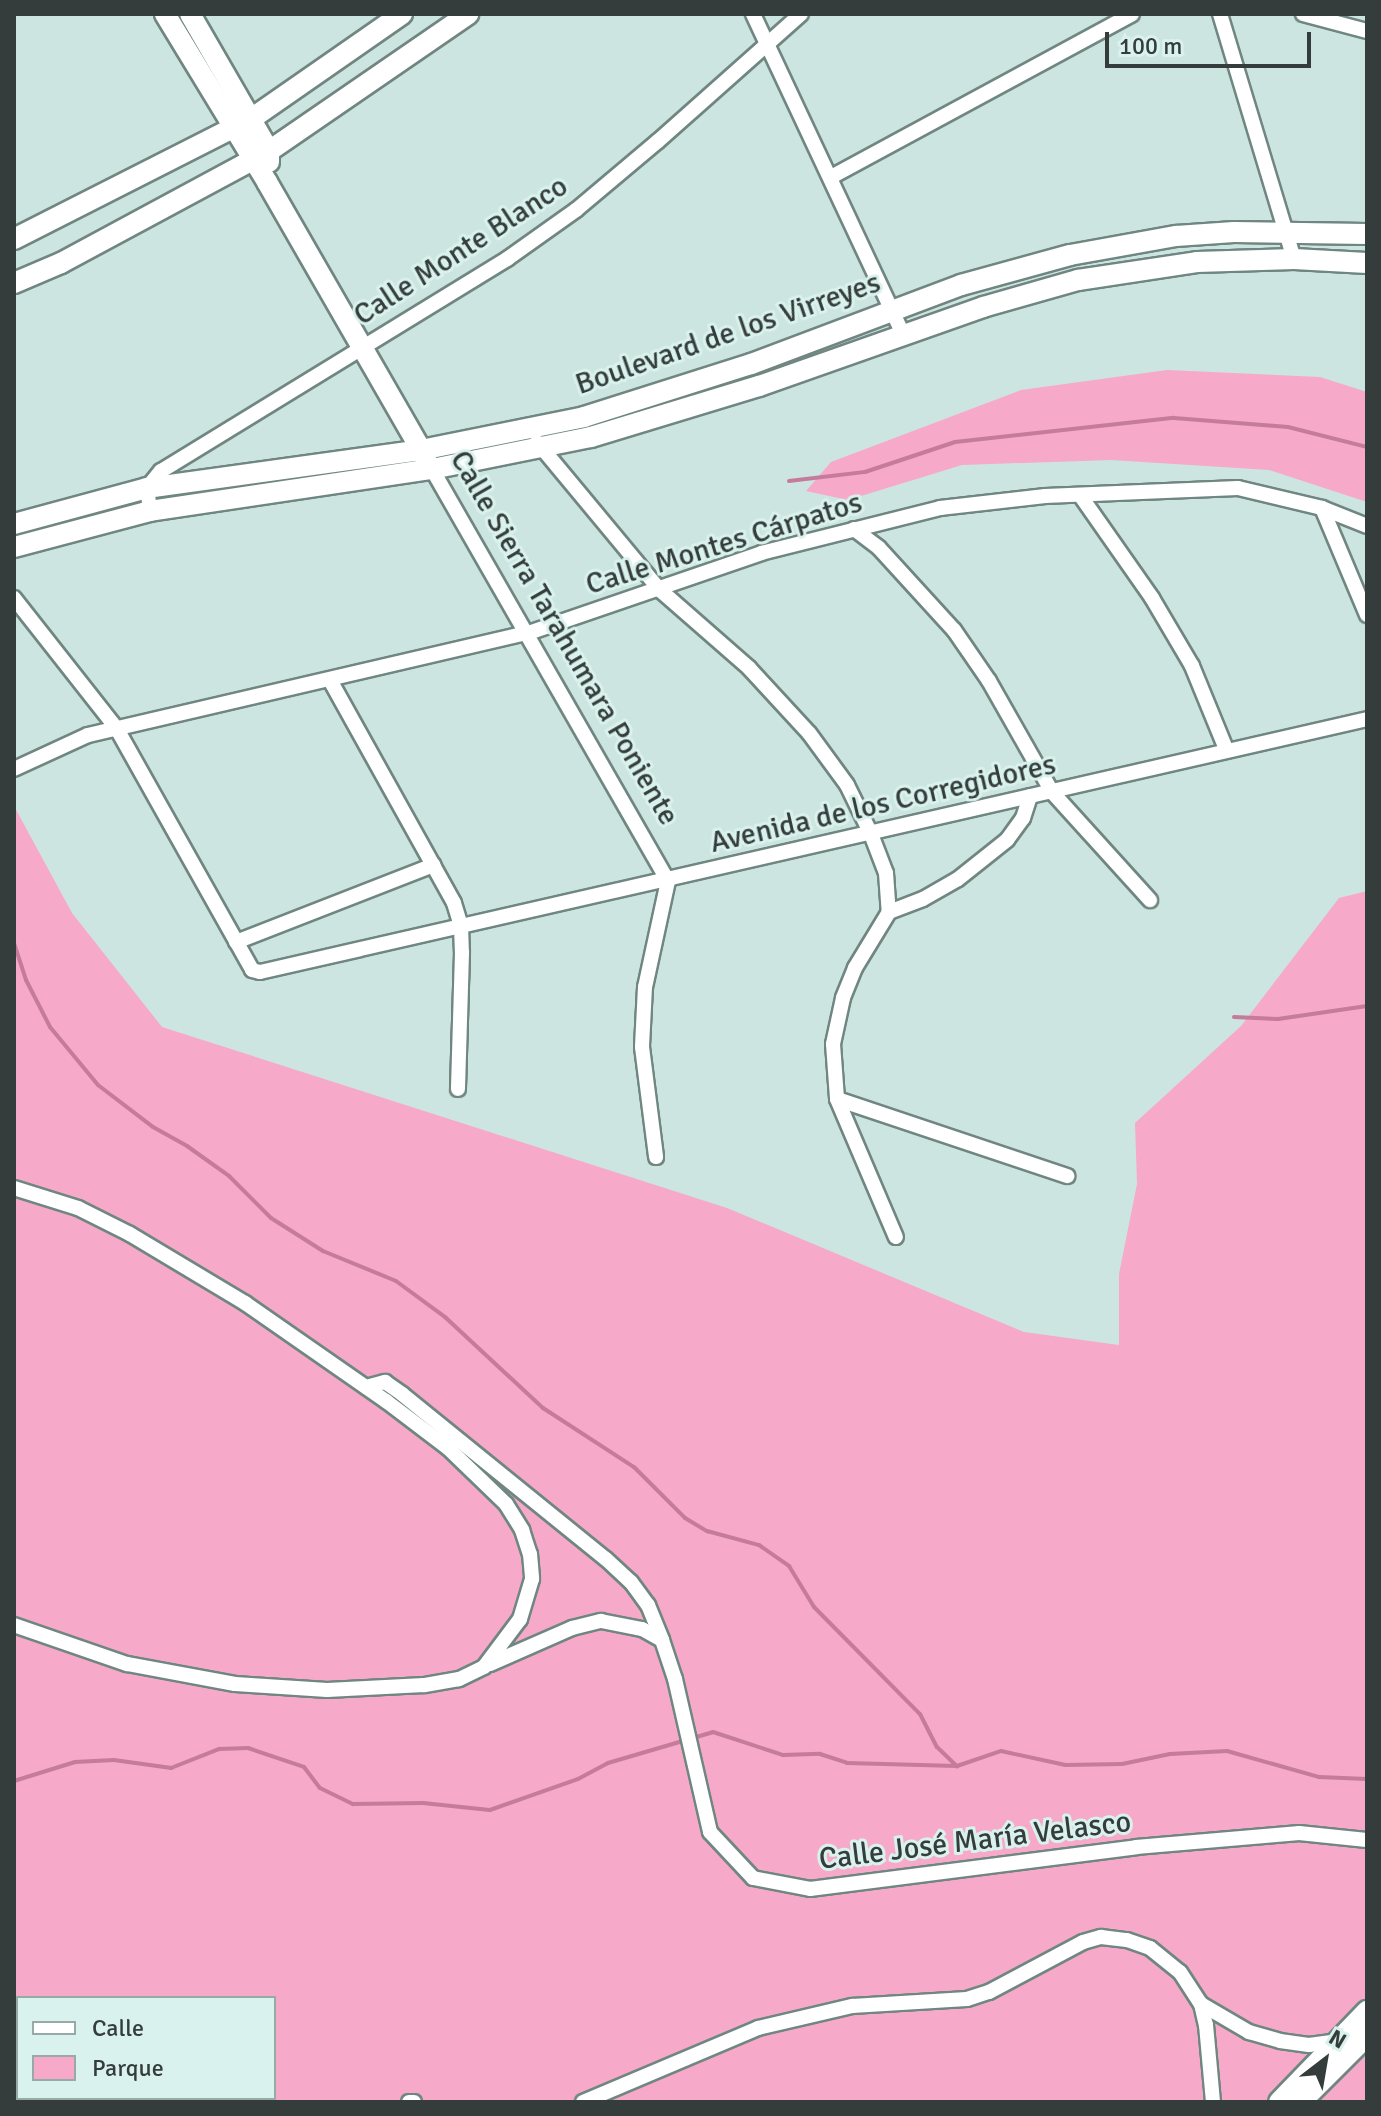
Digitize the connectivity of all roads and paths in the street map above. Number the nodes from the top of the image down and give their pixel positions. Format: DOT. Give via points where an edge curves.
graph roads {
  1 [pos="165,14"];
  2 [pos="190,14"];
  3 [pos="402,14"];
  4 [pos="468,14"];
  5 [pos="753,14"];
  6 [pos="801,14"];
  7 [pos="1132,14"];
  8 [pos="1220,14"];
  9 [pos="1303,14"];
  10 [pos="1367,31"];
  11 [pos="767,45"];
  12 [pos="242,123"];
  13 [pos="260,156"];
  14 [pos="831,177"];
  15 [pos="1287,231"];
  16 [pos="1367,234"];
  17 [pos="14,239"];
  18 [pos="1294,259"];
  19 [pos="1367,263"];
  20 [pos="14,283"];
  21 [pos="892,309"];
  22 [pos="903,334"];
  23 [pos="361,349"];
  24 [pos="527,429"];
  25 [pos="541,447"];
  26 [pos="421,450"];
  27 [pos="432,469"];
  28 [pos="147,488"];
  29 [pos="1080,495"];
  30 [pos="1322,508"];
  31 [pos="150,511"];
  32 [pos="14,524"];
  33 [pos="1367,526"];
  34 [pos="854,529"];
  35 [pos="14,547"];
  36 [pos="660,590"];
  37 [pos="14,598"];
  38 [pos="1367,615"];
  39 [pos="528,633"];
  40 [pos="330,680"];
  41 [pos="1367,719"];
  42 [pos="117,729"];
  43 [pos="1226,749"];
  44 [pos="14,769"];
  45 [pos="1052,792"];
  46 [pos="1030,796"];
  47 [pos="871,834"];
  48 [pos="433,865"];
  49 [pos="668,881"];
  50 [pos="1150,900"];
  51 [pos="889,912"];
  52 [pos="461,926"];
  53 [pos="236,942"];
  54 [pos="458,1089"];
  55 [pos="837,1099"];
  56 [pos="656,1157"];
  57 [pos="1067,1176"];
  58 [pos="14,1188"];
  59 [pos="896,1237"];
  60 [pos="366,1387"];
  61 [pos="14,1625"];
  62 [pos="662,1640"];
  63 [pos="484,1667"];
  64 [pos="1367,1840"];
  65 [pos="1201,2004"];
  66 [pos="1367,2011"];
  67 [pos="1352,2041"];
  68 [pos="583,2102"];
  69 [pos="1213,2102"];
  70 [pos="1279,2102"];
  71 [pos="1301,2102"];
  1 -- 12 [label="street, Calle Sierra Tarahumara Poniente"];
  2 -- 12 [label="street, Calle Sierra Tarahumara Poniente"];
  3 -- 12 [label="street"];
  4 -- 13 [label="street"];
  5 -- 11 [label="street"];
  6 -- 11 [label="street, Calle Monte Blanco"];
  7 -- 14 [label="street"];
  8 -- 15 [label="street"];
  9 -- 10 [label="street"];
  11 -- 14 [label="street"];
  11 -- 23 [label="street, Calle Monte Blanco" via="576,210"];
  12 -- 13 [label="street, Calle Sierra Tarahumara Poniente"];
  12 -- 17 [label="street"];
  13 -- 20 [label="street"];
  13 -- 23 [label="street, Calle Sierra Tarahumara Poniente" via="267,182"];
  14 -- 21 [label="street"];
  15 -- 16 [label="street, Boulevard de los Virreyes"];
  15 -- 18 [label="street"];
  15 -- 21 [label="street, Boulevard de los Virreyes" via="1176,236 1070,255"];
  18 -- 19 [label="street, Boulevard de los Virreyes"];
  18 -- 22 [label="street, Boulevard de los Virreyes" via="1197,262 1090,278"];
  21 -- 22 [label="street"];
  21 -- 24 [label="street, Boulevard de los Virreyes" via="751,364 584,417"];
  22 -- 25 [label="street, Boulevard de los Virreyes" via="759,386"];
  23 -- 26 [label="street, Calle Sierra Tarahumara Poniente"];
  23 -- 28 [label="street, Calle Monte Blanco" via="161,471"];
  24 -- 25 [label="street"];
  24 -- 26 [label="street, Boulevard de los Virreyes"];
  25 -- 27 [label="street, Boulevard de los Virreyes"];
  25 -- 36 [label="street"];
  26 -- 27 [label="street, Calle Sierra Tarahumara Poniente"];
  26 -- 28 [label="street, Boulevard de los Virreyes"];
  27 -- 31 [label="street, Boulevard de los Virreyes"];
  27 -- 39 [label="street, Calle Sierra Tarahumara Poniente"];
  28 -- 31 [label="street"];
  28 -- 32 [label="street, Boulevard de los Virreyes"];
  29 -- 30 [label="street, Calle Montes Cárpatos" via="1238,488"];
  29 -- 34 [label="street, Calle Montes Cárpatos" via="940,508"];
  29 -- 43 [label="street" via="1184,653"];
  30 -- 33 [label="street, Calle Montes Cárpatos"];
  30 -- 38 [label="street"];
  31 -- 35 [label="street, Boulevard de los Virreyes"];
  34 -- 36 [label="street, Calle Montes Cárpatos" via="761,553"];
  34 -- 45 [label="street" via="879,548 954,630"];
  36 -- 39 [label="street, Calle Montes Cárpatos"];
  36 -- 47 [label="street" via="749,668 809,733 847,785"];
  37 -- 42 [label="street"];
  39 -- 40 [label="street, Calle Montes Cárpatos"];
  39 -- 49 [label="street, Calle Sierra Tarahumara Poniente"];
  40 -- 42 [label="street, Calle Montes Cárpatos"];
  40 -- 48 [label="street"];
  41 -- 43 [label="street, Avenida de los Corregidores"];
  42 -- 44 [label="street, Calle Montes Cárpatos" via="88,735"];
  42 -- 53 [label="street"];
  43 -- 45 [label="street, Avenida de los Corregidores"];
  45 -- 46 [label="street, Avenida de los Corregidores"];
  45 -- 50 [label="street"];
  46 -- 47 [label="street, Avenida de los Corregidores"];
  46 -- 51 [label="street" via="1007,840 958,879"];
  47 -- 49 [label="street, Avenida de los Corregidores"];
  47 -- 51 [label="street" via="886,873"];
  48 -- 52 [label="street"];
  48 -- 53 [label="street"];
  49 -- 52 [label="street, Avenida de los Corregidores"];
  49 -- 56 [label="street" via="645,987 642,1047"];
  51 -- 55 [label="street" via="843,998 833,1044"];
  52 -- 53 [label="street, Avenida de los Corregidores" via="270,970 252,970"];
  52 -- 54 [label="street"];
  55 -- 57 [label="street"];
  55 -- 59 [label="street"];
  58 -- 60 [label="street" via="78,1208 130,1234 245,1303"];
  60 -- 62 [label="street, Calle José María Velasco" via="385,1382 402,1394 606,1559 648,1605"];
  60 -- 63 [label="street" via="486,1481 522,1530 530,1554 528,1600"];
  61 -- 63 [label="street" via="127,1664 285,1689 424,1685 459,1679"];
  62 -- 63 [label="street" via="642,1629 601,1621 572,1628"];
  62 -- 64 [label="street, Calle José María Velasco" via="710,1832 753,1878 810,1889 1151,1845 1299,1833"];
  65 -- 67 [label="street" via="1249,2032 1280,2041"];
  65 -- 68 [label="street" via="1180,1972 1150,1948 1101,1937 989,1992 967,1999 852,2006 758,2028"];
  65 -- 69 [label="street"];
  66 -- 67 [label="street"];
  67 -- 70 [label="street"];
  67 -- 71 [label="street"];
}
